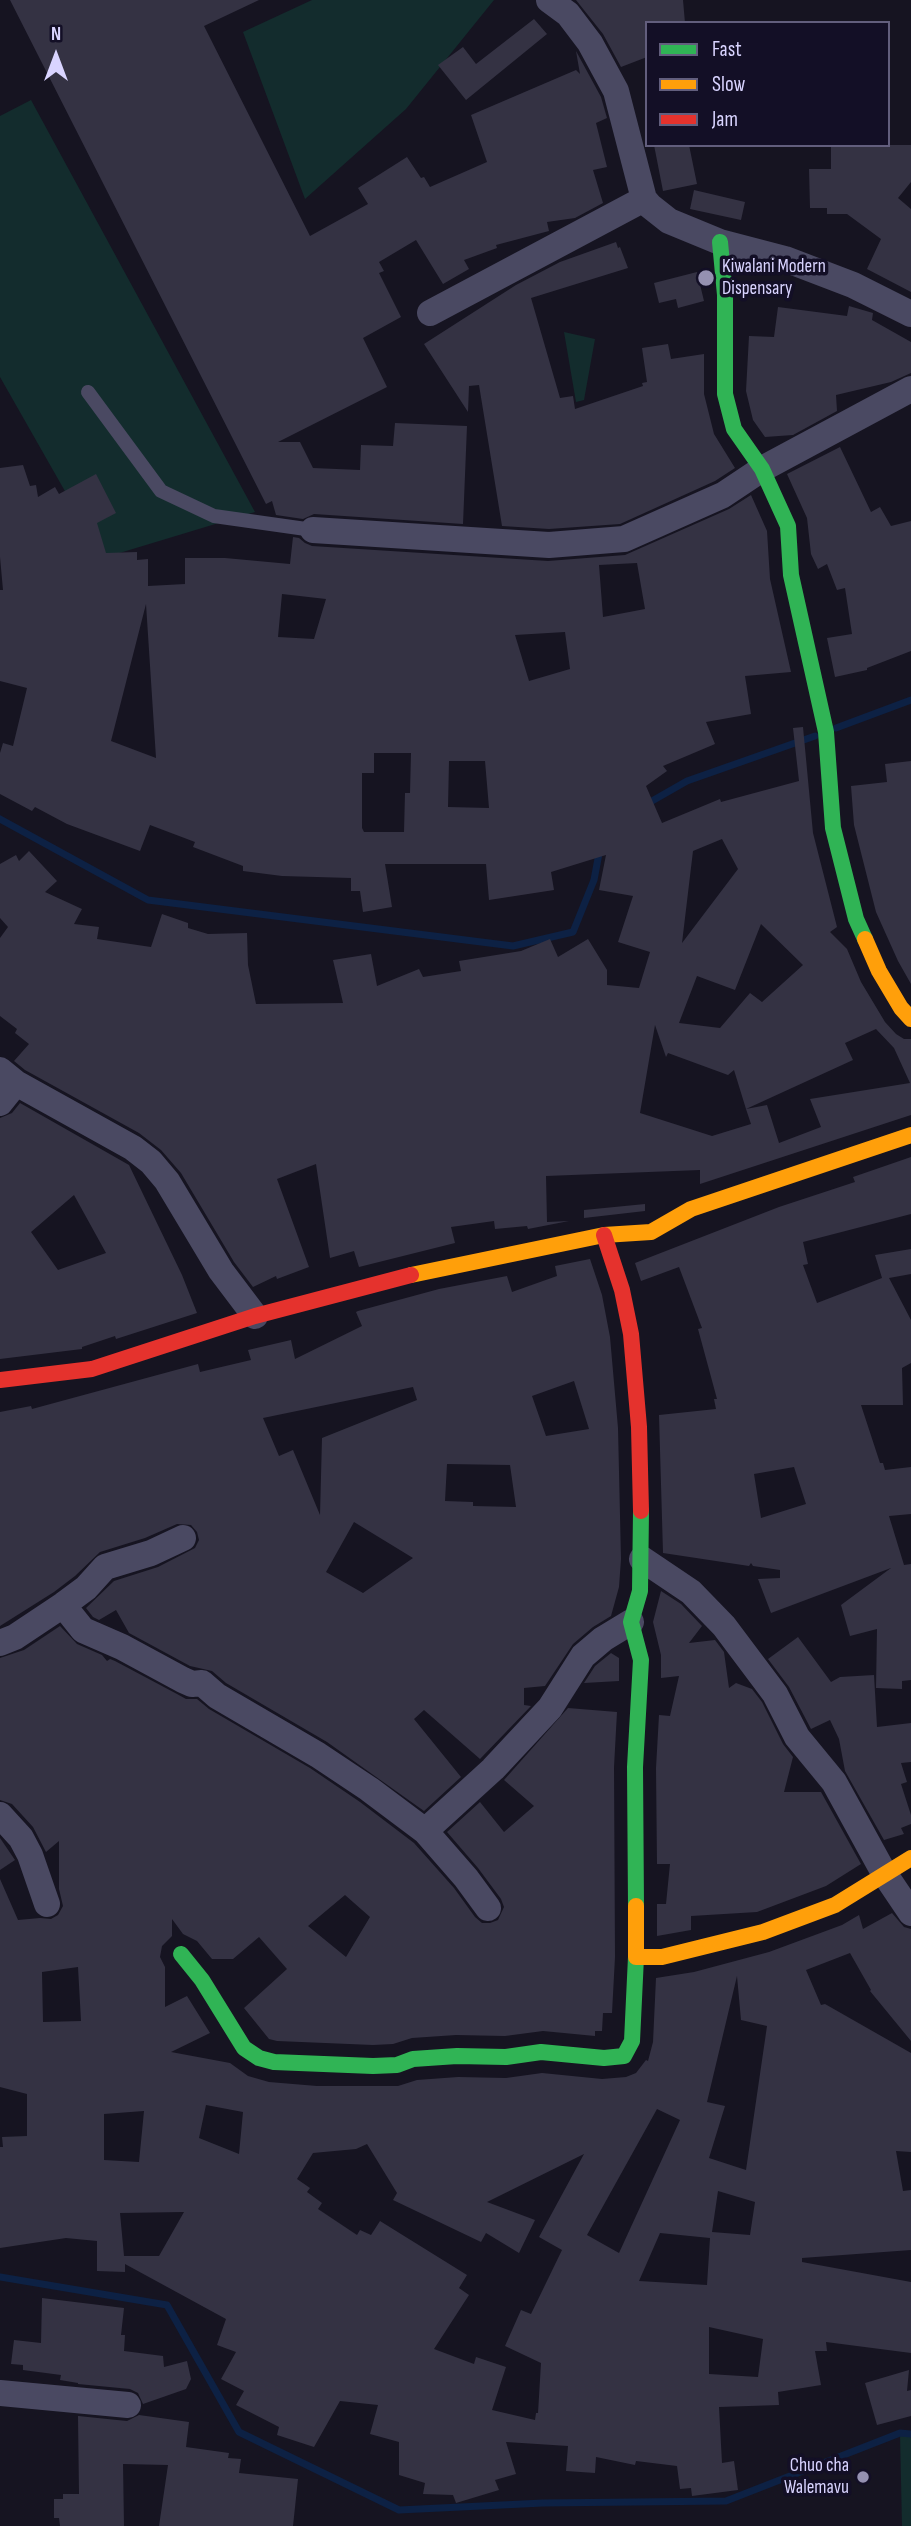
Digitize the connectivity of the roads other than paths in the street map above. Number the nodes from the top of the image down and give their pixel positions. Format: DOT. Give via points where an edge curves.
graph roads {
  1 [pos="549,0"];
  2 [pos="644,199"];
  3 [pos="720,242"];
  4 [pos="430,313"];
  5 [pos="911,314"];
  6 [pos="911,389"];
  7 [pos="88,393"];
  8 [pos="762,470"];
  9 [pos="313,530"];
  10 [pos="911,1019"];
  11 [pos="5,1085"];
  12 [pos="911,1135"];
  13 [pos="604,1235"];
  14 [pos="255,1316"];
  15 [pos="0,1380"];
  16 [pos="183,1538"];
  17 [pos="642,1559"];
  18 [pos="63,1605"];
  19 [pos="631,1622"];
  20 [pos="0,1643"];
  21 [pos="0,1815"];
  22 [pos="425,1831"];
  23 [pos="911,1857"];
  24 [pos="884,1873"];
  25 [pos="47,1904"];
  26 [pos="488,1908"];
  27 [pos="911,1913"];
  28 [pos="181,1954"];
  29 [pos="636,1957"];
  30 [pos="0,2393"];
  31 [pos="128,2405"];
  1 -- 2 [label="street" via="568,14 590,43 616,91"];
  2 -- 3 [label="street" via="669,221"];
  2 -- 4 [label="street"];
  3 -- 5 [label="street" via="785,259"];
  3 -- 8 [label="street" via="725,394 734,429"];
  6 -- 8 [label="street"];
  7 -- 9 [label="lane" via="161,491 214,516"];
  8 -- 9 [label="street" via="723,495 624,539 549,545"];
  8 -- 10 [label="street" via="788,526 791,575 826,732 833,828 856,919 879,971"];
  11 -- 14 [label="street" via="133,1148 151,1162"];
  12 -- 13 [label="street" via="691,1209 651,1232"];
  13 -- 14 [label="street" via="435,1269"];
  13 -- 17 [label="street" via="631,1334"];
  14 -- 15 [label="street" via="92,1369"];
  16 -- 18 [label="street" via="105,1567"];
  17 -- 19 [label="street" via="640,1591"];
  17 -- 24 [label="street" via="691,1592 724,1626 775,1694 797,1737 834,1782"];
  18 -- 20 [label="street"];
  18 -- 22 [label="street" via="83,1630 183,1680 202,1683 318,1755"];
  19 -- 22 [label="street" via="583,1656 550,1708 493,1769"];
  19 -- 29 [label="street" via="641,1660 635,1767"];
  21 -- 25 [label="street" via="30,1855"];
  22 -- 26 [label="street"];
  23 -- 24 [label="street"];
  24 -- 27 [label="street"];
  24 -- 29 [label="street" via="835,1905 763,1932 689,1952"];
  28 -- 29 [label="street" via="244,2048 259,2058 373,2066 413,2059 541,2052 624,2056 632,2041"];
  30 -- 31 [label="street"];
}
